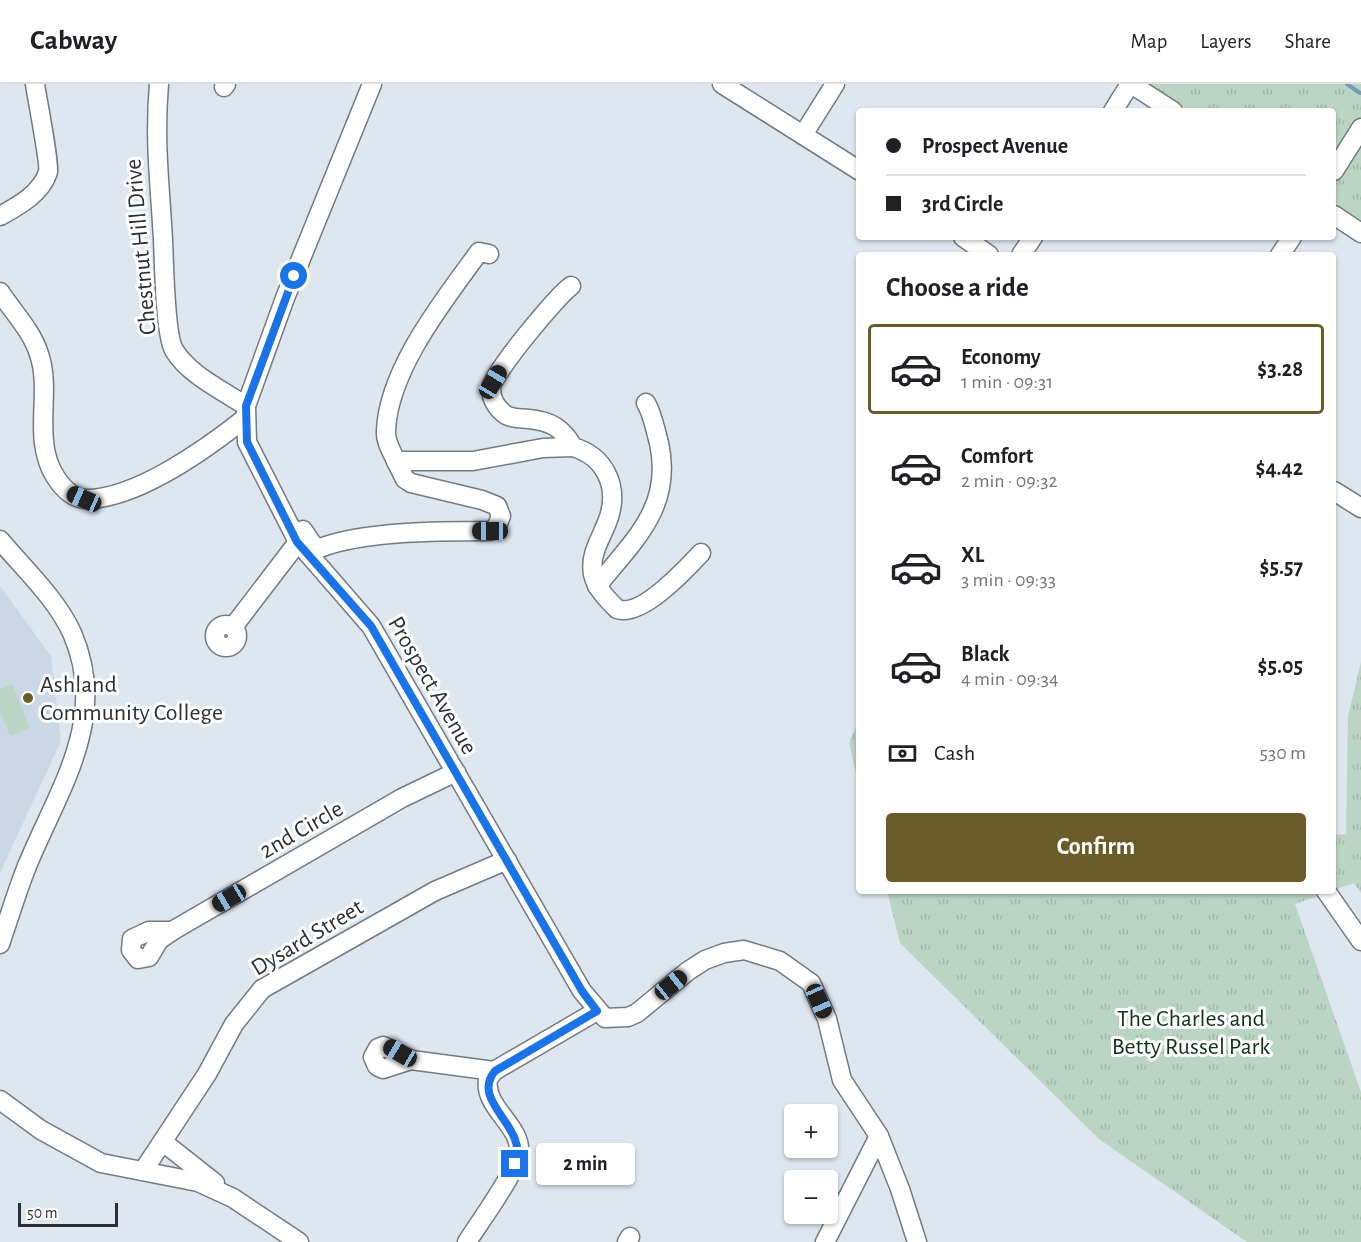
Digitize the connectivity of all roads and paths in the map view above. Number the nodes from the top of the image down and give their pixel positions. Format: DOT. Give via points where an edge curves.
graph roads {
  1 [pos="35,84"];
  2 [pos="159,84"];
  3 [pos="372,84"];
  4 [pos="722,84"];
  5 [pos="835,84"];
  6 [pos="1131,84"];
  7 [pos="1115,108"];
  8 [pos="1168,108"];
  9 [pos="1361,128"];
  10 [pos="802,135"];
  11 [pos="1336,168"];
  12 [pos="856,169"];
  13 [pos="0,216"];
  14 [pos="1336,216"];
  15 [pos="1361,233"];
  16 [pos="967,240"];
  17 [pos="985,252"];
  18 [pos="489,254"];
  19 [pos="571,286"];
  20 [pos="0,292"];
  21 [pos="646,403"];
  22 [pos="245,413"];
  23 [pos="573,447"];
  24 [pos="396,461"];
  25 [pos="266,485"];
  26 [pos="1336,492"];
  27 [pos="1361,508"];
  28 [pos="0,540"];
  29 [pos="297,542"];
  30 [pos="700,553"];
  31 [pos="597,586"];
  32 [pos="233,627"];
  33 [pos="456,772"];
  34 [pos="507,860"];
  35 [pos="1328,894"];
  36 [pos="172,931"];
  37 [pos="1361,941"];
  38 [pos="0,944"];
  39 [pos="597,1011"];
  40 [pos="411,1060"];
  41 [pos="495,1071"];
  42 [pos="0,1100"];
  43 [pos="879,1136"];
  44 [pos="163,1142"];
  45 [pos="143,1171"];
  46 [pos="233,1198"];
  47 [pos="299,1242"];
  48 [pos="467,1242"];
  49 [pos="825,1242"];
  50 [pos="917,1242"];
  1 -- 13 [label="street" via="48,171 24,202"];
  2 -- 22 [label="street, Chestnut Hill Drive" via="156,163 164,285 173,348 190,369"];
  3 -- 22 [label="street" via="285,297"];
  4 -- 10 [label="street"];
  5 -- 10 [label="street"];
  6 -- 7 [label="street"];
  6 -- 8 [label="street"];
  9 -- 11 [label="street"];
  10 -- 12 [label="street"];
  14 -- 15 [label="street"];
  16 -- 17 [label="street"];
  18 -- 24 [label="street" via="479,252 458,281 407,363 390,400 386,432"];
  19 -- 23 [label="street" via="543,315 491,388 494,400 507,415 555,425"];
  20 -- 22 [label="street" via="14,308 39,352 44,373 45,452 57,481 69,492 84,499 129,490 198,454"];
  21 -- 31 [label="street" via="661,455 659,500 651,518"];
  22 -- 25 [label="street, Prospect Avenue" via="247,442"];
  23 -- 24 [label="street" via="473,461"];
  23 -- 31 [label="street" via="599,462 609,480 609,517 593,559"];
  24 -- 25 [label="street" via="411,483 497,506 501,516 496,528 336,542 320,548 313,545"];
  25 -- 29 [label="street, Prospect Avenue"];
  26 -- 27 [label="street"];
  28 -- 38 [label="street" via="63,617 78,654 85,693 84,728 72,767 27,867"];
  29 -- 32 [label="street"];
  29 -- 33 [label="street, Prospect Avenue" via="371,626"];
  30 -- 31 [label="street" via="663,590 629,609 617,609"];
  33 -- 34 [label="street, Prospect Avenue"];
  33 -- 36 [label="street, 2nd Circle" via="402,798"];
  34 -- 39 [label="street, Prospect Avenue"];
  34 -- 44 [label="street, Dysard Street" via="435,891 262,989 234,1024"];
  35 -- 37 [label="street"];
  39 -- 41 [label="street"];
  39 -- 43 [label="street" via="605,1018 637,1013 688,971 724,953 744,950 780,961 811,983 827,1019 842,1080"];
  40 -- 41 [label="street"];
  41 -- 48 [label="street" via="488,1079 488,1091 516,1139 518,1156"];
  42 -- 45 [label="street" via="41,1130 101,1163"];
  43 -- 49 [label="street"];
  43 -- 50 [label="street"];
  44 -- 45 [label="street, Dysard Street"];
  44 -- 46 [label="street"];
  45 -- 46 [label="street" via="198,1182"];
  46 -- 47 [label="street"];
}
